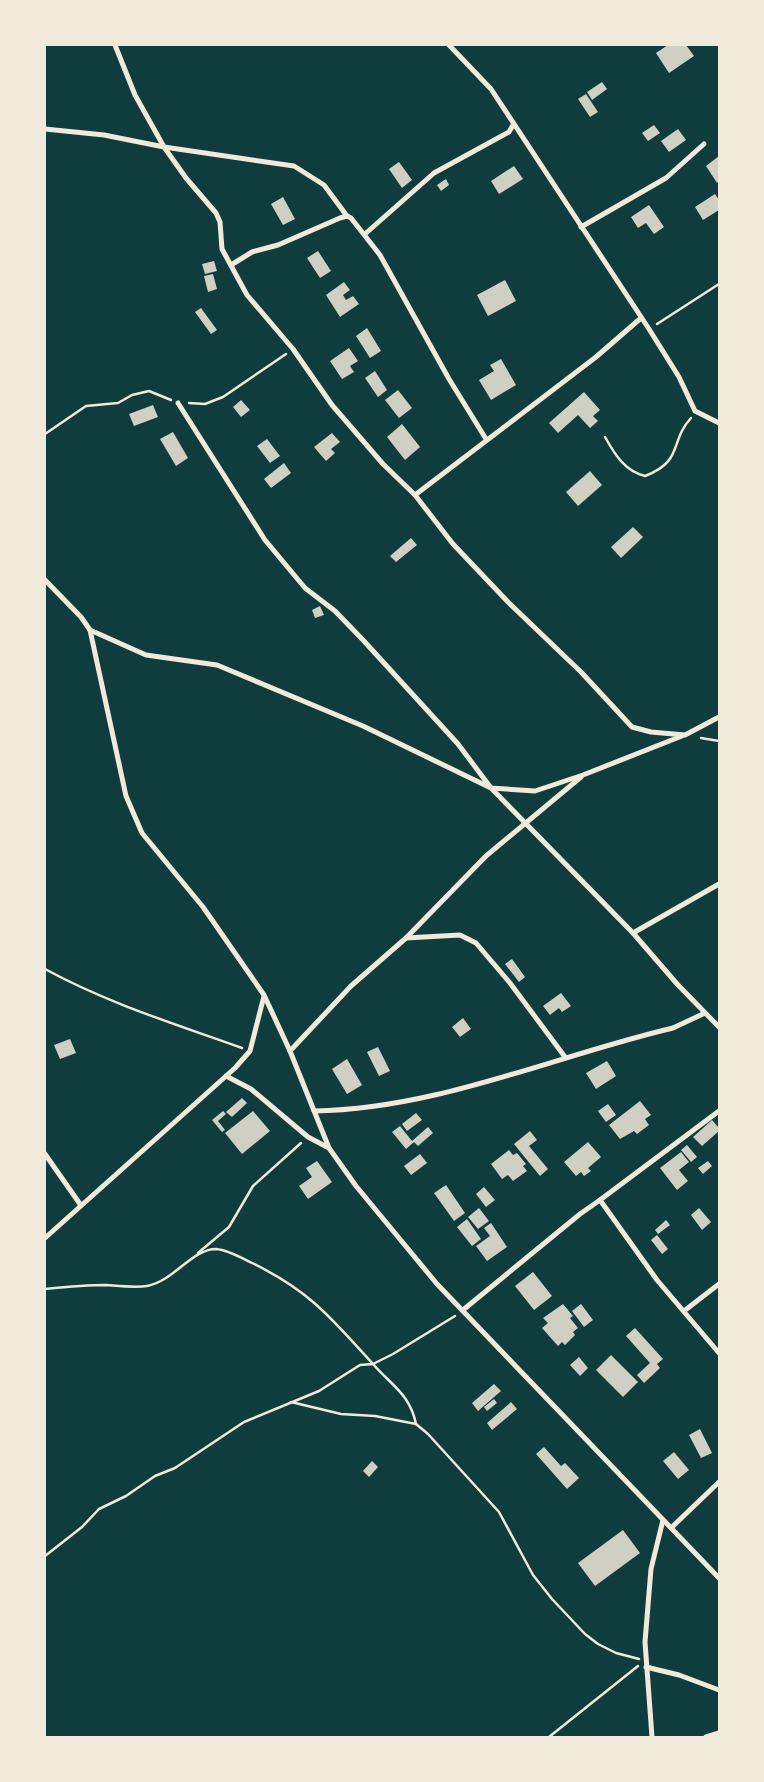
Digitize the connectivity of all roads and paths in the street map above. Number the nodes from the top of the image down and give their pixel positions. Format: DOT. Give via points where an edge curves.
graph roads {
  1 [pos="115,45"];
  2 [pos="450,45"];
  3 [pos="513,125"];
  4 [pos="45,129"];
  5 [pos="704,144"];
  6 [pos="164,147"];
  7 [pos="346,216"];
  8 [pos="581,227"];
  9 [pos="365,234"];
  10 [pos="231,265"];
  11 [pos="719,284"];
  12 [pos="641,318"];
  13 [pos="649,329"];
  14 [pos="178,403"];
  15 [pos="695,411"];
  16 [pos="719,423"];
  17 [pos="605,437"];
  18 [pos="486,439"];
  19 [pos="415,495"];
  20 [pos="45,580"];
  21 [pos="90,630"];
  22 [pos="719,718"];
  23 [pos="685,735"];
  24 [pos="583,775"];
  25 [pos="491,788"];
  26 [pos="527,822"];
  27 [pos="719,884"];
  28 [pos="633,933"];
  29 [pos="406,938"];
  30 [pos="45,969"];
  31 [pos="264,995"];
  32 [pos="705,1013"];
  33 [pos="719,1027"];
  34 [pos="250,1051"];
  35 [pos="290,1051"];
  36 [pos="564,1057"];
  37 [pos="226,1076"];
  38 [pos="314,1111"];
  39 [pos="719,1111"];
  40 [pos="308,1137"];
  41 [pos="329,1148"];
  42 [pos="45,1154"];
  43 [pos="600,1200"];
  44 [pos="80,1204"];
  45 [pos="45,1238"];
  46 [pos="197,1254"];
  47 [pos="719,1284"];
  48 [pos="45,1289"];
  49 [pos="463,1310"];
  50 [pos="684,1311"];
  51 [pos="719,1353"];
  52 [pos="373,1364"];
  53 [pos="289,1402"];
  54 [pos="416,1424"];
  55 [pos="719,1482"];
  56 [pos="663,1520"];
  57 [pos="672,1527"];
  58 [pos="45,1556"];
  59 [pos="719,1578"];
  60 [pos="645,1661"];
  61 [pos="646,1667"];
  62 [pos="719,1690"];
  63 [pos="719,1733"];
  64 [pos="549,1737"];
  65 [pos="652,1737"];
  66 [pos="706,1737"];
  1 -- 6 [label="street" via="135,94"];
  2 -- 3 [label="street" via="491,89"];
  3 -- 8 [label="street"];
  3 -- 9 [label="street" via="509,132 434,173"];
  4 -- 6 [label="street" via="104,135"];
  5 -- 8 [label="street" via="666,178"];
  6 -- 7 [label="street" via="294,166 324,185"];
  6 -- 10 [label="street" via="216,213 222,249"];
  7 -- 9 [label="street" via="356,222"];
  7 -- 10 [label="street" via="278,245 252,252"];
  8 -- 12 [label="street"];
  9 -- 18 [label="street" via="380,254"];
  10 -- 19 [label="street" via="248,295 293,349 332,405 383,464"];
  11 -- 13 [label="path"];
  12 -- 13 [label="street"];
  12 -- 18 [label="street" via="588,363"];
  13 -- 15 [label="street" via="679,377"];
  14 -- 25 [label="street" via="245,510 283,562 305,588 363,640 458,744"];
  15 -- 16 [label="street"];
  15 -- 17 [label="path" via="682,431 673,457 645,476 624,465"];
  18 -- 19 [label="street"];
  19 -- 23 [label="street" via="453,544 632,727"];
  20 -- 21 [label="street"];
  21 -- 25 [label="street" via="146,654 217,665 363,726"];
  21 -- 31 [label="street" via="126,796 142,833 203,907"];
  22 -- 23 [label="street"];
  23 -- 24 [label="street"];
  24 -- 25 [label="street" via="534,791"];
  24 -- 26 [label="street"];
  25 -- 26 [label="street"];
  26 -- 28 [label="street"];
  26 -- 29 [label="street" via="486,856"];
  27 -- 28 [label="street"];
  28 -- 32 [label="street"];
  29 -- 35 [label="street" via="351,986"];
  29 -- 36 [label="street" via="460,934 476,943"];
  30 -- 34 [label="path" via="89,992"];
  31 -- 34 [label="street"];
  31 -- 35 [label="street"];
  32 -- 33 [label="street"];
  32 -- 36 [label="street" via="674,1028"];
  34 -- 37 [label="street"];
  35 -- 38 [label="street"];
  36 -- 38 [label="street" via="416,1100 352,1110"];
  37 -- 40 [label="street" via="250,1088"];
  37 -- 44 [label="street"];
  38 -- 41 [label="street"];
  39 -- 43 [label="street"];
  40 -- 41 [label="street"];
  40 -- 46 [label="path" via="253,1186 229,1227"];
  41 -- 49 [label="street" via="437,1284"];
  42 -- 44 [label="street"];
  43 -- 49 [label="street"];
  43 -- 50 [label="street" via="657,1280"];
  44 -- 45 [label="street"];
  46 -- 48 [label="path" via="176,1273 148,1286 83,1285"];
  46 -- 52 [label="path" via="217,1249 281,1277 328,1313"];
  47 -- 50 [label="street"];
  49 -- 52 [label="path" via="425,1336"];
  49 -- 56 [label="street"];
  50 -- 51 [label="street"];
  52 -- 53 [label="path" via="360,1365 318,1391"];
  52 -- 54 [label="path" via="404,1395 413,1408"];
  53 -- 54 [label="path" via="342,1414"];
  53 -- 58 [label="path" via="244,1422 175,1468 99,1509"];
  54 -- 60 [label="path" via="499,1512 540,1586 586,1634 616,1653"];
  55 -- 57 [label="street"];
  56 -- 57 [label="street"];
  56 -- 60 [label="street" via="651,1569"];
  57 -- 59 [label="street"];
  60 -- 61 [label="street"];
  60 -- 64 [label="path"];
  61 -- 62 [label="street"];
  61 -- 65 [label="street"];
  63 -- 66 [label="street"];
}
